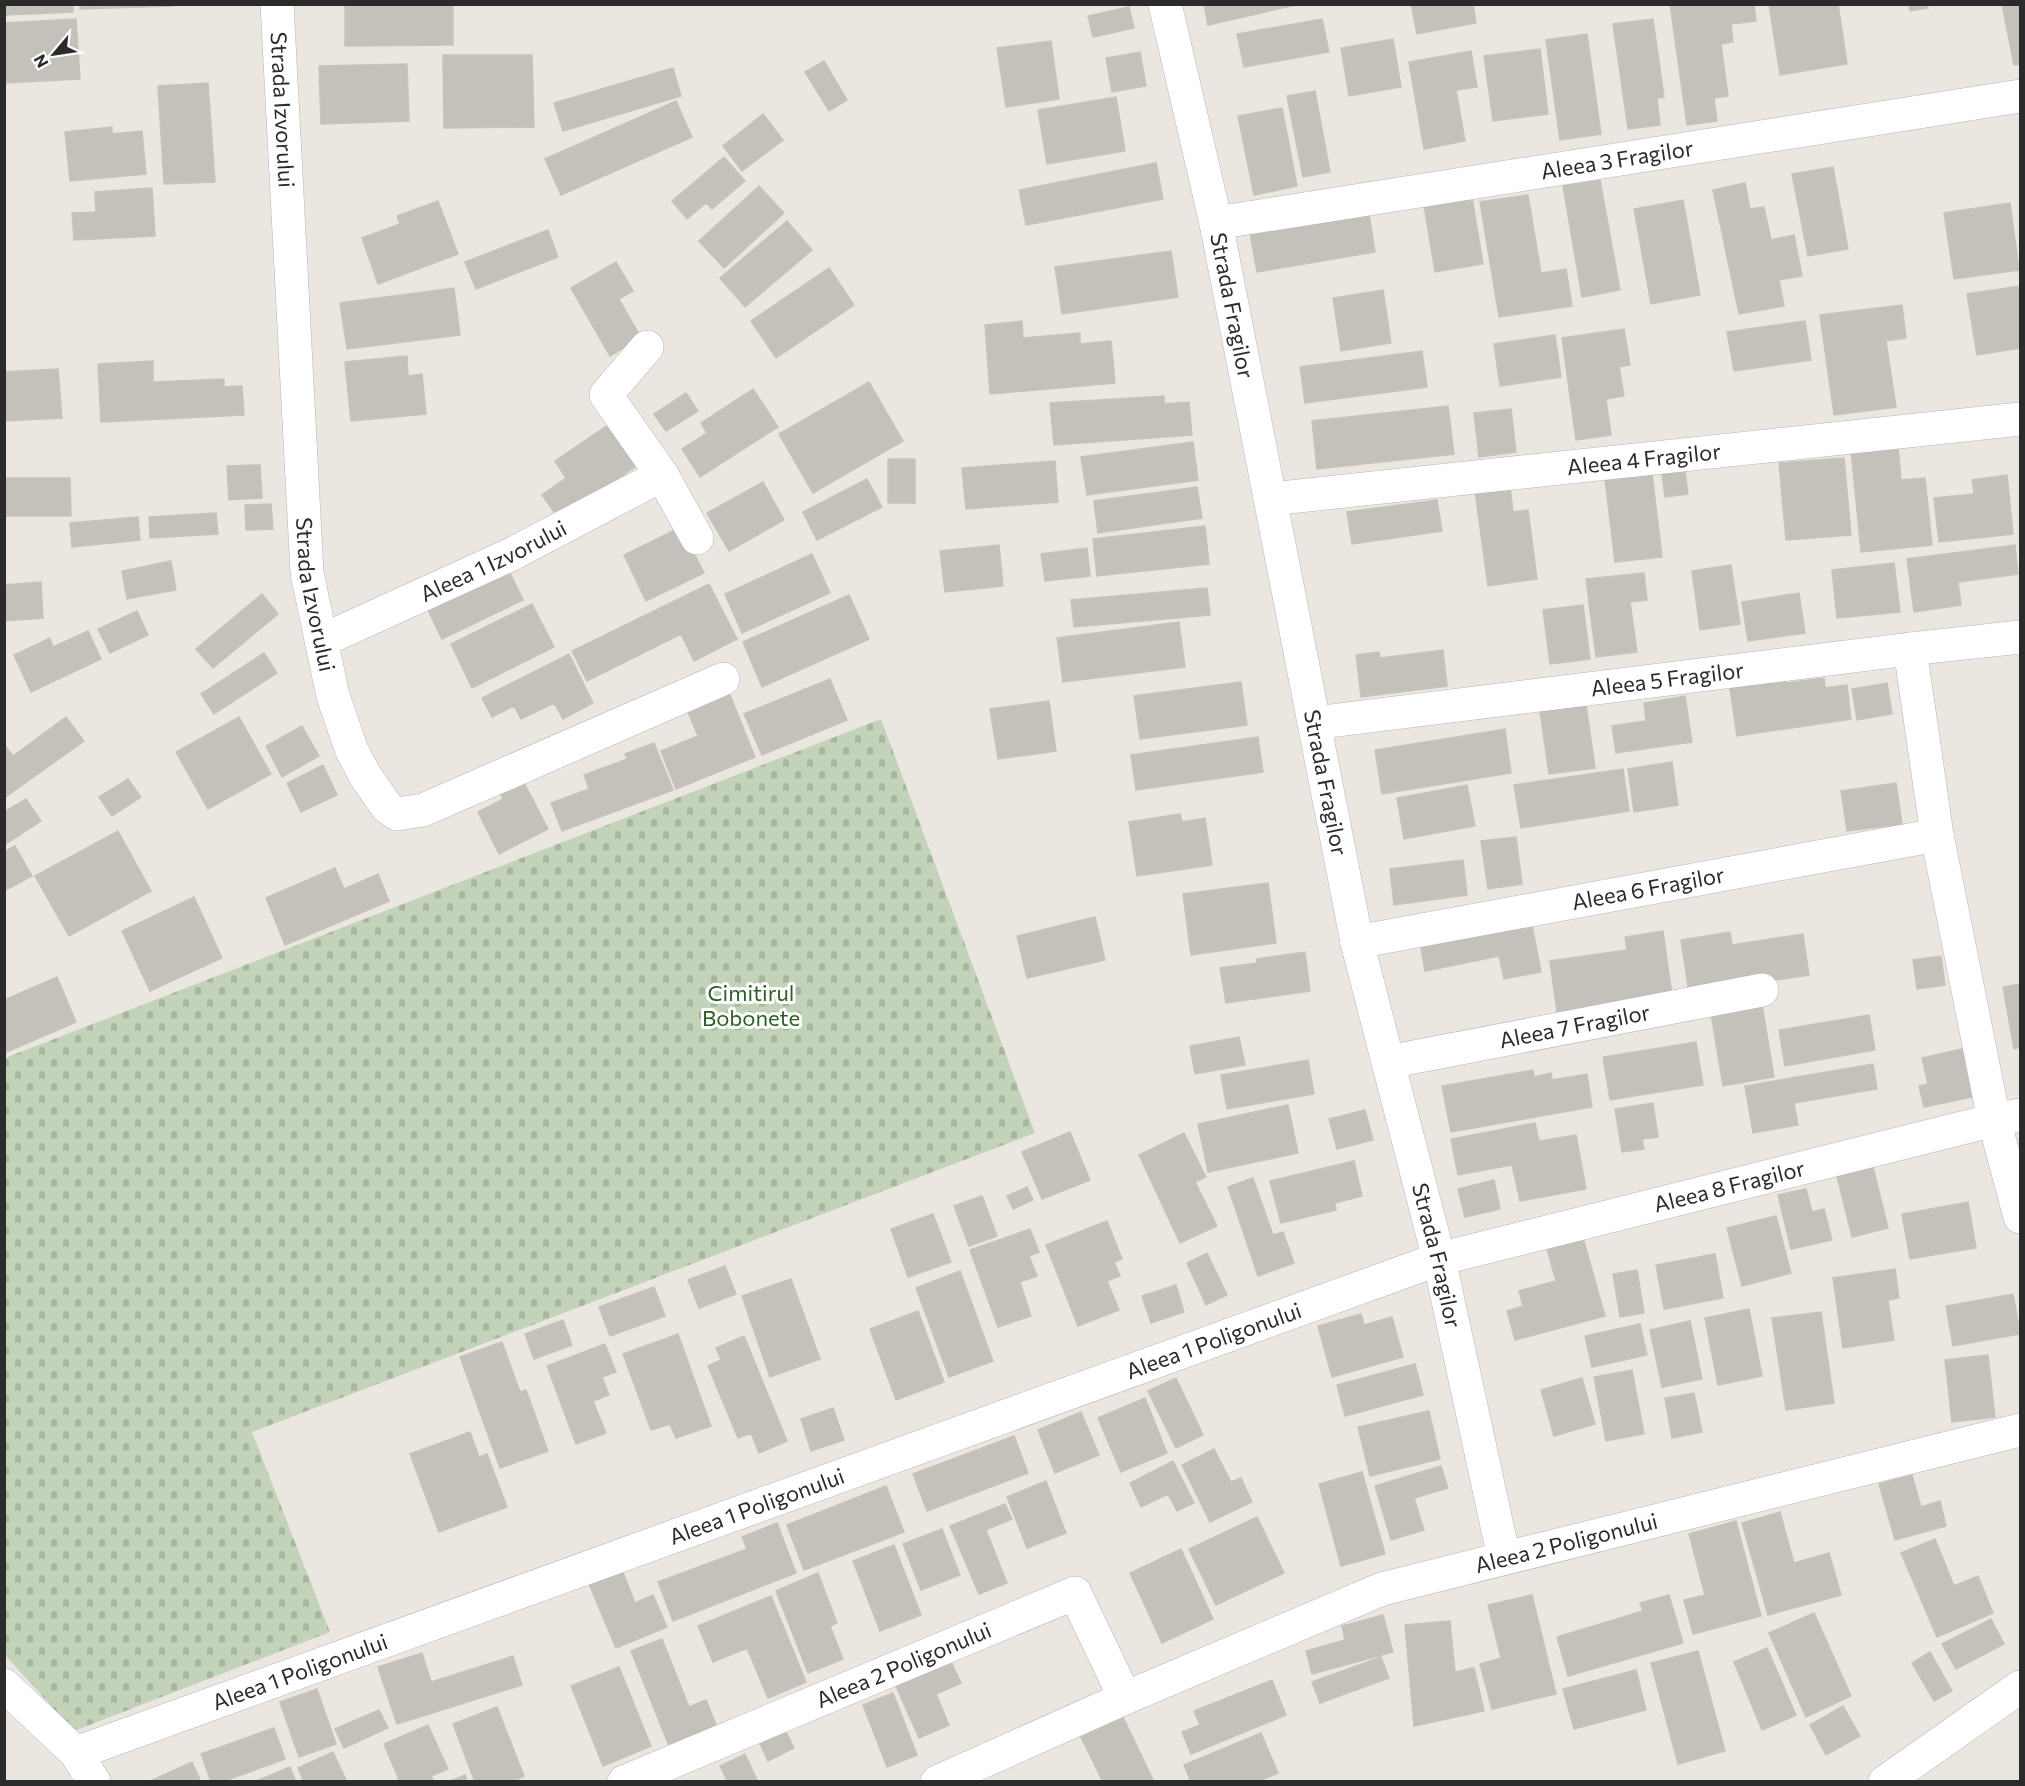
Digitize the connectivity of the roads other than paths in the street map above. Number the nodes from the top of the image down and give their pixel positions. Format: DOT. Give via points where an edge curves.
graph roads {
  1 [pos="278,4"];
  2 [pos="1165,4"];
  3 [pos="2020,96"];
  4 [pos="1216,223"];
  5 [pos="647,347"];
  6 [pos="2020,419"];
  7 [pos="662,475"];
  8 [pos="1270,499"];
  9 [pos="697,538"];
  10 [pos="2020,637"];
  11 [pos="321,641"];
  12 [pos="1910,649"];
  13 [pos="723,680"];
  14 [pos="1314,723"];
  15 [pos="1937,835"];
  16 [pos="1358,942"];
  17 [pos="1762,990"];
  18 [pos="1388,1062"];
  19 [pos="2007,1118"];
  20 [pos="2020,1217"];
  21 [pos="1439,1259"];
  22 [pos="2020,1431"];
  23 [pos="1504,1558"];
  24 [pos="4,1685"];
  25 [pos="2020,1687"];
  26 [pos="1125,1698"];
  27 [pos="76,1753"];
  28 [pos="94,1782"];
  29 [pos="624,1782"];
  30 [pos="937,1782"];
  31 [pos="1885,1782"];
  1 -- 11 [label="street, Strada Izvorului" via="307,573"];
  2 -- 4 [label="street, Strada Fragilor"];
  3 -- 4 [label="street, Aleea 3 Fragilor"];
  4 -- 8 [label="street, Strada Fragilor"];
  5 -- 7 [label="street" via="606,395"];
  6 -- 8 [label="street, Aleea 4 Fragilor"];
  7 -- 9 [label="street"];
  7 -- 11 [label="street, Aleea 1 Izvorului" via="512,554"];
  8 -- 14 [label="street, Strada Fragilor"];
  10 -- 12 [label="street, Aleea 5 Fragilor"];
  11 -- 13 [label="street, Strada Izvorului" via="333,696 352,751 387,807 397,814 423,810"];
  12 -- 14 [label="street, Aleea 5 Fragilor"];
  12 -- 15 [label="street"];
  14 -- 16 [label="street, Strada Fragilor"];
  15 -- 16 [label="street, Aleea 6 Fragilor"];
  15 -- 19 [label="street"];
  16 -- 18 [label="street, Strada Fragilor"];
  17 -- 18 [label="street, Aleea 7 Fragilor"];
  18 -- 21 [label="street, Strada Fragilor"];
  19 -- 20 [label="street"];
  19 -- 21 [label="street, Aleea 8 Fragilor"];
  21 -- 23 [label="street, Strada Fragilor"];
  21 -- 27 [label="street, Aleea 1 Poligonului"];
  22 -- 23 [label="street, Aleea 2 Poligonului"];
  23 -- 26 [label="street, Aleea 2 Poligonului" via="1382,1589"];
  24 -- 27 [label="street"];
  25 -- 31 [label="street"];
  26 -- 29 [label="street, Aleea 2 Poligonului" via="1075,1593"];
  26 -- 30 [label="street, Aleea 2 Poligonului"];
  27 -- 28 [label="street"];
}
